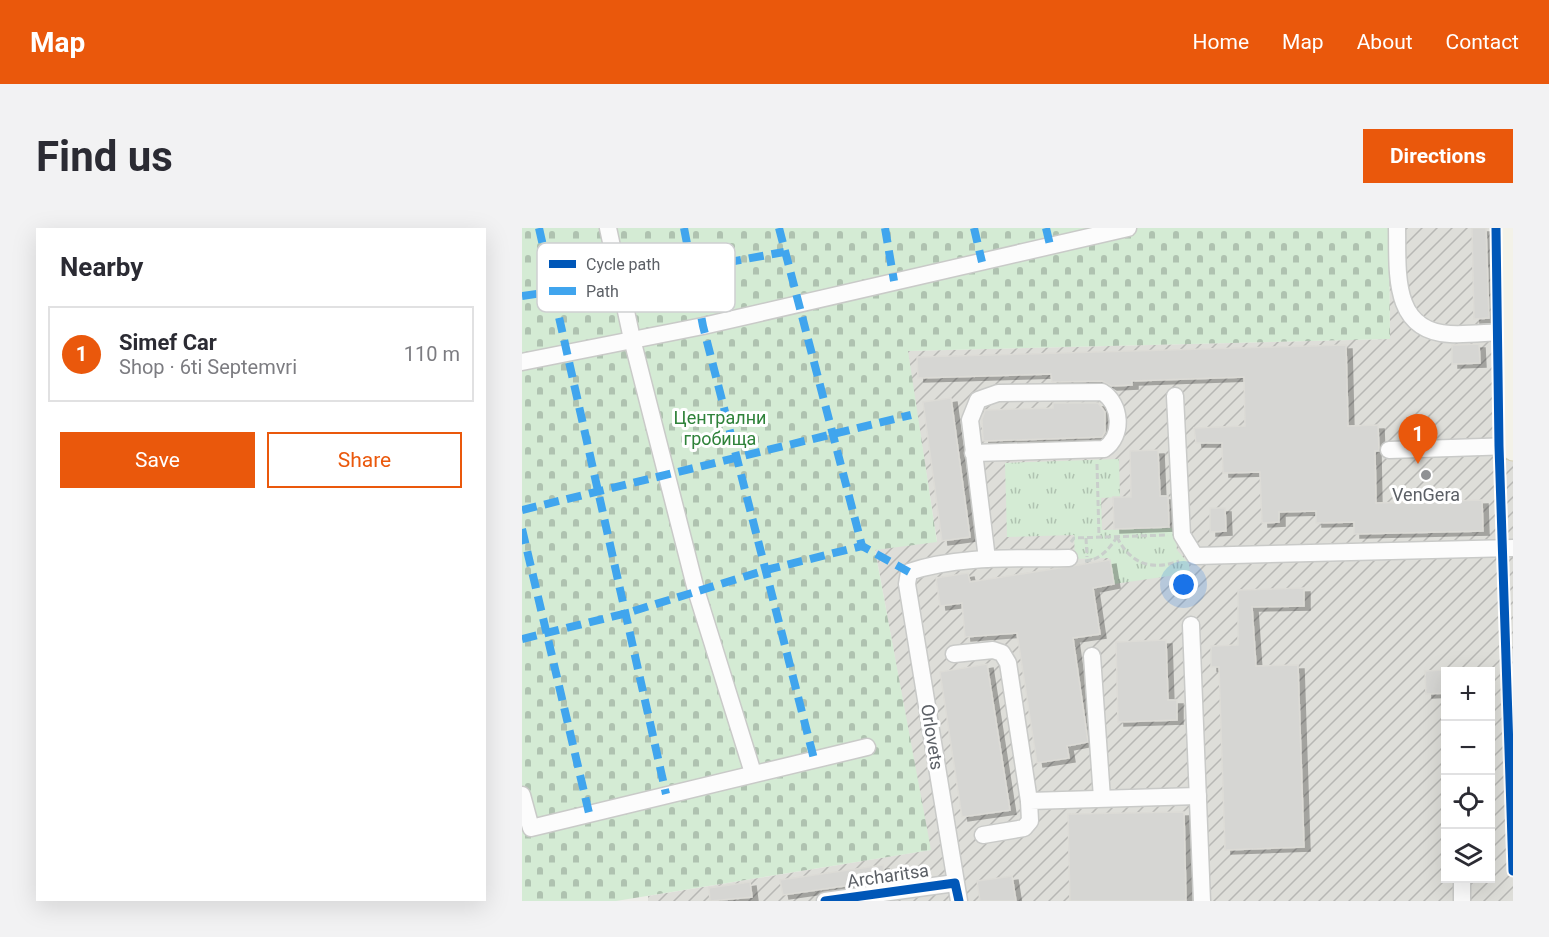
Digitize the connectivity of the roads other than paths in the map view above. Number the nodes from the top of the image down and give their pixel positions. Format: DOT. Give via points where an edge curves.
graph roads {
  1 [pos="608,228"];
  2 [pos="1128,228"];
  3 [pos="1397,228"];
  4 [pos="1507,228"];
  5 [pos="611,243"];
  6 [pos="626,312"];
  7 [pos="1510,332"];
  8 [pos="632,339"];
  9 [pos="522,362"];
  10 [pos="1175,396"];
  11 [pos="1513,448"];
  12 [pos="1389,450"];
  13 [pos="974,453"];
  14 [pos="1513,548"];
  15 [pos="1069,558"];
  16 [pos="987,559"];
  17 [pos="1191,625"];
  18 [pos="954,654"];
  19 [pos="1092,656"];
  20 [pos="867,747"];
  21 [pos="753,773"];
  22 [pos="522,795"];
  23 [pos="1198,796"];
  24 [pos="1102,798"];
  25 [pos="1029,801"];
  26 [pos="984,835"];
  27 [pos="956,883"];
  28 [pos="1462,883"];
  29 [pos="870,898"];
  30 [pos="825,901"];
  31 [pos="958,901"];
  32 [pos="1202,901"];
  33 [pos="1462,901"];
  1 -- 5 [label="street"];
  2 -- 8 [label="street"];
  3 -- 7 [label="street" via="1398,282 1405,310 1420,326 1448,334"];
  4 -- 7 [label="main road"];
  6 -- 8 [label="street"];
  7 -- 11 [label="main road"];
  8 -- 9 [label="street"];
  8 -- 21 [label="street" via="696,590"];
  10 -- 14 [label="street" via="1182,535 1195,556"];
  11 -- 12 [label="street"];
  13 -- 13 [label="street" via="970,420 978,400 998,393 1102,392 1112,398 1116,409 1117,434 1112,444 1097,449"];
  13 -- 16 [label="street"];
  15 -- 16 [label="street"];
  16 -- 27 [label="street, Orlovets" via="921,568 909,572 907,584"];
  17 -- 23 [label="street"];
  18 -- 25 [label="street" via="993,650 1002,653 1008,663"];
  19 -- 24 [label="street"];
  20 -- 21 [label="street"];
  21 -- 22 [label="street" via="531,828"];
  23 -- 24 [label="street"];
  23 -- 32 [label="street"];
  24 -- 25 [label="street"];
  25 -- 26 [label="street" via="1030,821 1024,828"];
  27 -- 29 [label="street, Archaritsa"];
  27 -- 31 [label="street, Orlovets"];
  28 -- 33 [label="street"];
  29 -- 30 [label="street, Archaritsa"];
}
